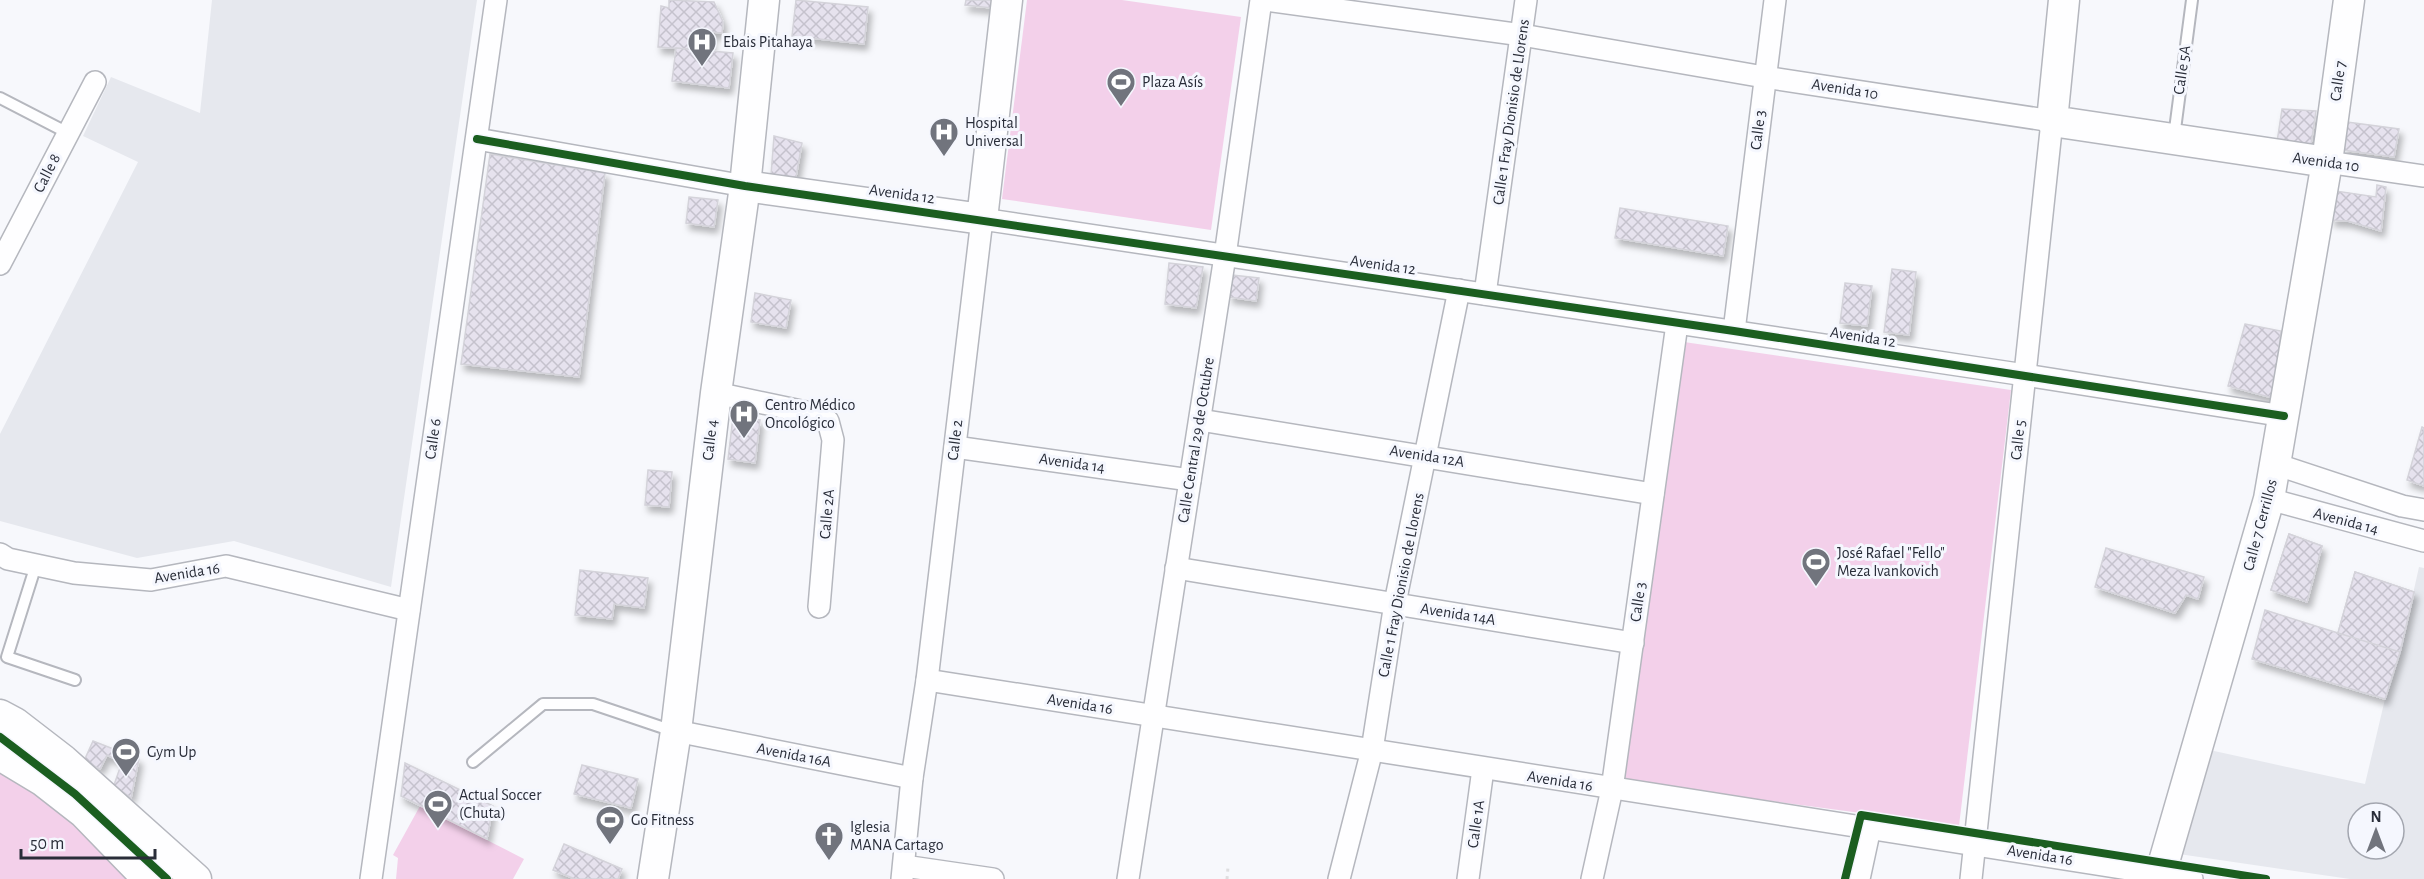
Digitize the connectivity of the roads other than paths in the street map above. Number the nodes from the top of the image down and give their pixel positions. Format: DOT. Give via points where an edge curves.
graph roads {
  1 [pos="496,0"];
  2 [pos="764,0"];
  3 [pos="1007,0"];
  4 [pos="1261,0"];
  5 [pos="1266,0"];
  6 [pos="1526,0"];
  7 [pos="1775,0"];
  8 [pos="2064,0"];
  9 [pos="2192,0"];
  10 [pos="2349,0"];
  11 [pos="1521,35"];
  12 [pos="1764,77"];
  13 [pos="95,82"];
  14 [pos="0,98"];
  15 [pos="2052,121"];
  16 [pos="68,133"];
  17 [pos="477,139"];
  18 [pos="2173,139"];
  19 [pos="2327,162"];
  20 [pos="2424,176"];
  21 [pos="745,186"];
  22 [pos="982,219"];
  23 [pos="1225,256"];
  24 [pos="0,264"];
  25 [pos="1459,290"];
  26 [pos="1485,294"];
  27 [pos="1677,324"];
  28 [pos="1734,331"];
  29 [pos="2025,375"];
  30 [pos="716,393"];
  31 [pos="2284,416"];
  32 [pos="1200,420"];
  33 [pos="955,447"];
  34 [pos="1426,456"];
  35 [pos="2275,464"];
  36 [pos="1190,480"];
  37 [pos="1653,494"];
  38 [pos="2269,499"];
  39 [pos="2424,510"];
  40 [pos="2424,541"];
  41 [pos="0,554"];
  42 [pos="36,565"];
  43 [pos="1176,568"];
  44 [pos="1395,603"];
  45 [pos="819,607"];
  46 [pos="408,610"];
  47 [pos="1633,643"];
  48 [pos="75,680"];
  49 [pos="927,680"];
  50 [pos="0,715"];
  51 [pos="1153,716"];
  52 [pos="676,731"];
  53 [pos="1372,750"];
  54 [pos="0,754"];
  55 [pos="473,762"];
  56 [pos="1484,769"];
  57 [pos="912,778"];
  58 [pos="1612,789"];
  59 [pos="1870,828"];
  60 [pos="1975,845"];
  61 [pos="903,873"];
  62 [pos="2159,876"];
  63 [pos="148,879"];
  64 [pos="196,879"];
  65 [pos="371,879"];
  66 [pos="653,879"];
  67 [pos="993,879"];
  68 [pos="1128,879"];
  69 [pos="1339,879"];
  70 [pos="1468,879"];
  71 [pos="1592,879"];
  72 [pos="1859,879"];
  73 [pos="1971,879"];
  74 [pos="2193,879"];
  1 -- 17 [label="street, Calle 6"];
  2 -- 21 [label="street, Calle 4"];
  3 -- 22 [label="street, Calle 2"];
  4 -- 23 [label="street, Calle Central 29 de Octubre"];
  5 -- 11 [label="street, Avenida 10"];
  6 -- 11 [label="street, Calle 1 Fray Dionisio de Llorens"];
  7 -- 12 [label="street, Calle 3"];
  8 -- 15 [label="street, Calle 5"];
  9 -- 18 [label="lane, Calle 5A"];
  10 -- 19 [label="street, Calle 7"];
  11 -- 12 [label="street, Avenida 10"];
  11 -- 26 [label="street, Calle 1 Fray Dionisio de Llorens"];
  12 -- 15 [label="street, Avenida 10"];
  12 -- 28 [label="street, Calle 3"];
  13 -- 16 [label="street, Calle 8"];
  14 -- 16 [label="lane"];
  15 -- 18 [label="street, Avenida 10"];
  15 -- 29 [label="street, Calle 5"];
  16 -- 24 [label="street, Calle 8"];
  17 -- 21 [label="street, Avenida 12"];
  17 -- 46 [label="street, Calle 6"];
  18 -- 19 [label="street, Avenida 10"];
  19 -- 20 [label="street, Avenida 10"];
  19 -- 31 [label="street, Calle 7 Cerrillos"];
  21 -- 22 [label="street, Avenida 12"];
  21 -- 30 [label="street, Calle 4"];
  22 -- 23 [label="street, Avenida 12"];
  22 -- 33 [label="street, Calle 2"];
  23 -- 25 [label="street, Avenida 12"];
  23 -- 32 [label="street, Calle Central 29 de Octubre"];
  25 -- 26 [label="street, Avenida 12"];
  25 -- 34 [label="street, Calle 1 Fray Dionisio de Llorens"];
  26 -- 27 [label="street, Avenida 12"];
  27 -- 28 [label="street, Avenida 12"];
  27 -- 37 [label="street, Calle 3"];
  28 -- 29 [label="street, Avenida 12"];
  29 -- 31 [label="street, Avenida 12"];
  29 -- 60 [label="street, Calle 5"];
  30 -- 45 [label="street, Calle 2A" via="820,415 828,421 833,440"];
  30 -- 52 [label="street, Calle 4"];
  31 -- 35 [label="street, Calle 7 Cerrillos"];
  32 -- 34 [label="street, Avenida 12A"];
  32 -- 36 [label="street, Calle Central 29 de Octubre"];
  33 -- 36 [label="street, Avenida 14"];
  33 -- 49 [label="street, Calle 2"];
  34 -- 37 [label="street, Avenida 12A"];
  34 -- 44 [label="street, Calle 1 Fray Dionisio de Llorens"];
  35 -- 38 [label="street, Calle 7 Cerrillos"];
  35 -- 39 [label="street, Avenida 14"];
  36 -- 43 [label="street, Calle Central 29 de Octubre"];
  37 -- 47 [label="street, Calle 3"];
  38 -- 40 [label="street, Avenida 14"];
  38 -- 62 [label="street, Calle 7 Cerrillos"];
  41 -- 42 [label="street, Avenida 16"];
  42 -- 46 [label="street, Avenida 16" via="151,580 226,566"];
  42 -- 48 [label="lane" via="8,657"];
  43 -- 44 [label="street, Avenida 14A"];
  43 -- 51 [label="street, Calle Central 29 de Octubre"];
  44 -- 47 [label="street, Avenida 14A"];
  44 -- 53 [label="street, Calle 1 Fray Dionisio de Llorens"];
  46 -- 65 [label="street, Calle 6"];
  47 -- 58 [label="street, Calle 3"];
  49 -- 51 [label="street, Avenida 16"];
  49 -- 57 [label="street, Calle 2"];
  50 -- 64 [label="street" via="63,760"];
  51 -- 53 [label="street, Avenida 16"];
  51 -- 68 [label="street, Calle Central 29 de Octubre"];
  52 -- 55 [label="lane" via="592,704 543,704"];
  52 -- 57 [label="street, Avenida 16A"];
  52 -- 66 [label="street, Calle 4"];
  53 -- 56 [label="street, Avenida 16"];
  53 -- 69 [label="street, Calle 1 Fray Dionisio de Llorens"];
  54 -- 63 [label="street" via="84,813"];
  56 -- 58 [label="street, Avenida 16"];
  56 -- 70 [label="street, Calle 1A"];
  57 -- 61 [label="street, Calle 2"];
  58 -- 59 [label="street, Avenida 16"];
  58 -- 71 [label="street, Calle 3"];
  59 -- 60 [label="street, Avenida 16"];
  59 -- 72 [label="street"];
  60 -- 62 [label="street, Avenida 16"];
  60 -- 73 [label="street, Calle 5"];
  61 -- 67 [label="street"];
  62 -- 74 [label="street, Avenida 16"];
}
